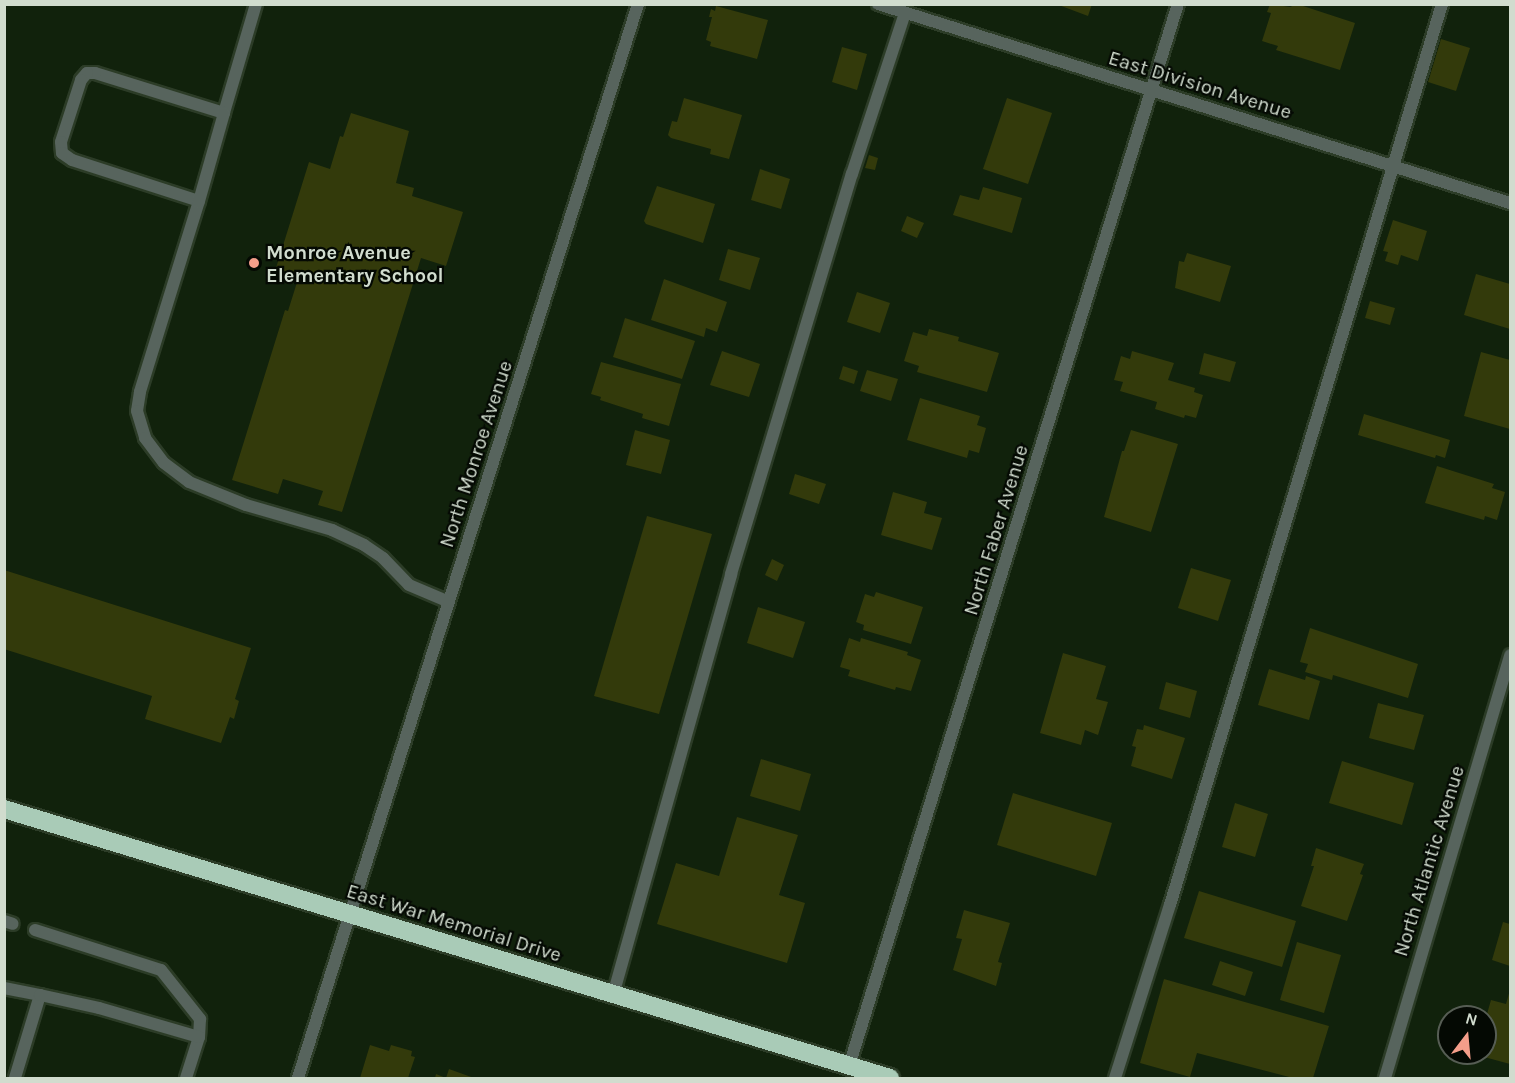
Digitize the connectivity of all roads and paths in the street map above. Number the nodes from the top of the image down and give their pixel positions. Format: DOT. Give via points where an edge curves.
graph roads {
  1 [pos="256,4"];
  2 [pos="638,4"];
  3 [pos="1178,4"];
  4 [pos="1442,4"];
  5 [pos="886,6"];
  6 [pos="905,13"];
  7 [pos="1153,91"];
  8 [pos="224,113"];
  9 [pos="1392,166"];
  10 [pos="199,201"];
  11 [pos="1510,203"];
  12 [pos="449,602"];
  13 [pos="1510,655"];
  14 [pos="4,808"];
  15 [pos="349,914"];
  16 [pos="35,930"];
  17 [pos="4,988"];
  18 [pos="40,995"];
  19 [pos="613,995"];
  20 [pos="199,1037"];
  21 [pos="849,1066"];
  22 [pos="15,1078"];
  23 [pos="186,1078"];
  24 [pos="298,1078"];
  25 [pos="890,1078"];
  26 [pos="1115,1078"];
  27 [pos="1384,1078"];
  1 -- 8 [label="street"];
  2 -- 12 [label="street, North Monroe Avenue"];
  3 -- 7 [label="street, North Faber Avenue"];
  4 -- 9 [label="street"];
  5 -- 6 [label="street, East Division Avenue"];
  6 -- 7 [label="street, East Division Avenue"];
  6 -- 19 [label="street" via="731,574"];
  7 -- 9 [label="street, East Division Avenue"];
  7 -- 21 [label="street, North Faber Avenue"];
  8 -- 10 [label="street"];
  8 -- 10 [label="street" via="87,73 81,80 61,142 62,153 72,160"];
  9 -- 11 [label="street, East Division Avenue"];
  9 -- 26 [label="street"];
  10 -- 12 [label="street" via="140,392 137,411 145,438 164,463 189,482 246,505 332,530 383,558 409,585"];
  12 -- 15 [label="street, North Monroe Avenue"];
  13 -- 27 [label="street, North Atlantic Avenue"];
  14 -- 15 [label="highway, East War Memorial Drive"];
  15 -- 19 [label="highway, East War Memorial Drive"];
  15 -- 24 [label="street, North Monroe Avenue"];
  16 -- 20 [label="street" via="161,970 200,1018"];
  17 -- 18 [label="street"];
  18 -- 20 [label="street"];
  18 -- 22 [label="street"];
  19 -- 21 [label="highway, East War Memorial Drive"];
  20 -- 23 [label="street"];
  21 -- 25 [label="highway, East War Memorial Drive"];
}
